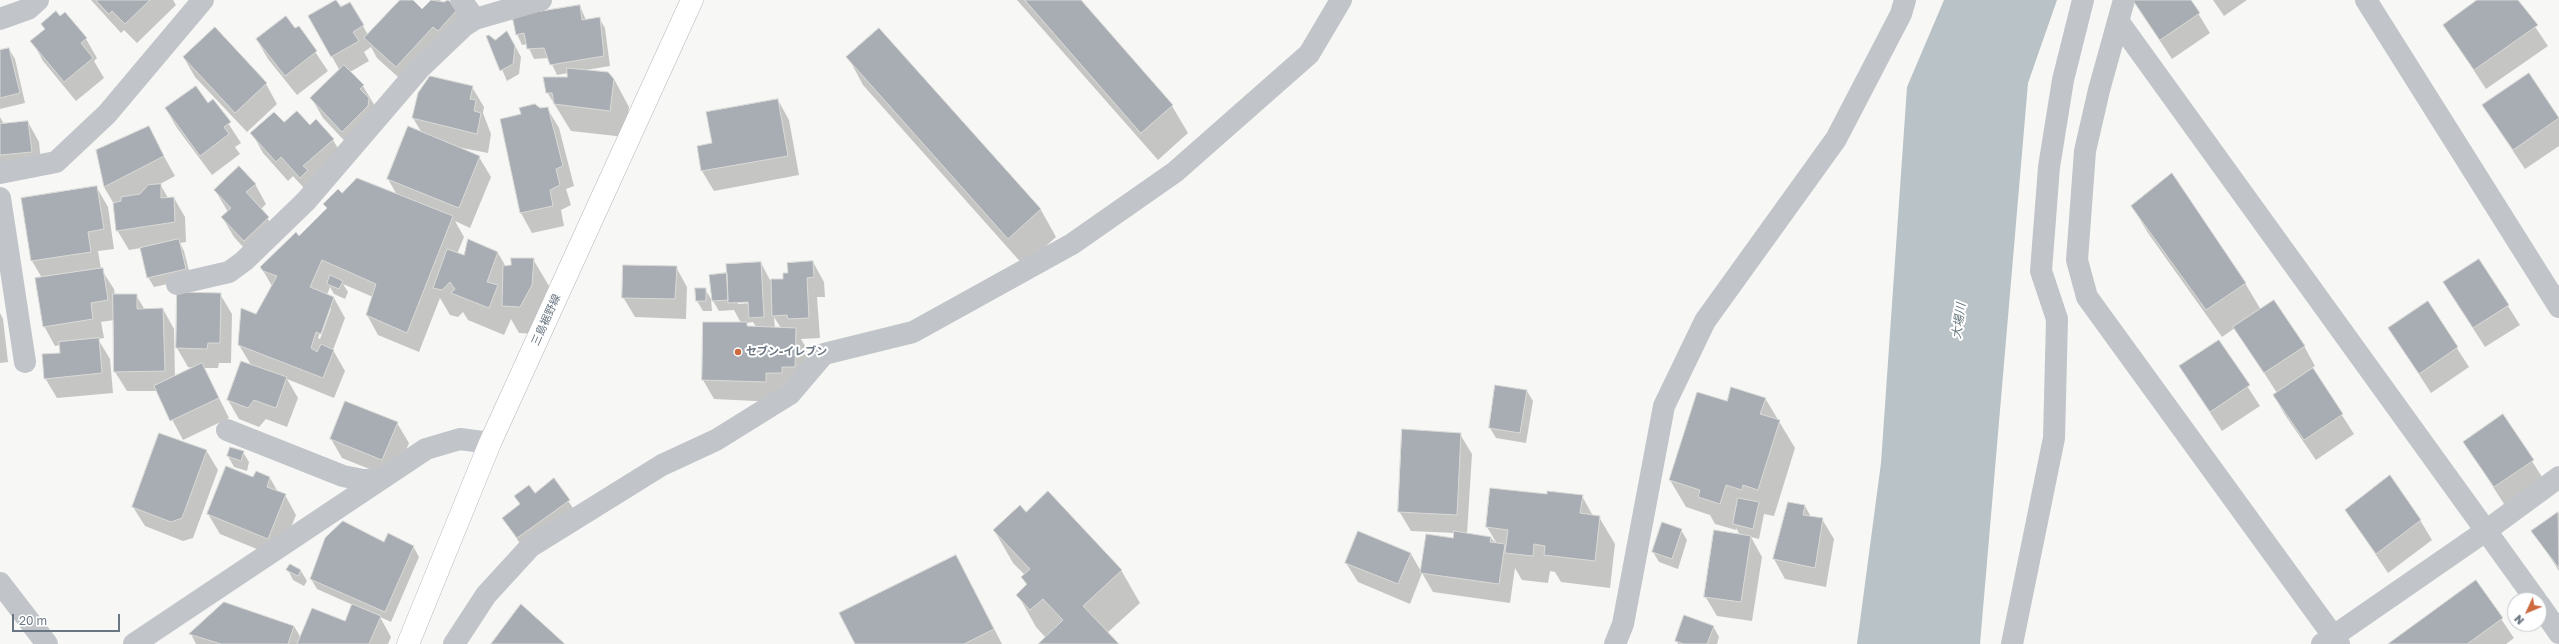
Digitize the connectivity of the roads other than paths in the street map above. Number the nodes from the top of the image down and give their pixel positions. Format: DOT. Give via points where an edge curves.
graph roads {
  1 [pos="38,0"];
  2 [pos="203,0"];
  3 [pos="461,0"];
  4 [pos="541,0"];
  5 [pos="692,0"];
  6 [pos="1341,0"];
  7 [pos="1905,0"];
  8 [pos="2083,0"];
  9 [pos="2124,0"];
  10 [pos="2366,0"];
  11 [pos="0,19"];
  12 [pos="475,19"];
  13 [pos="2118,21"];
  14 [pos="0,172"];
  15 [pos="0,198"];
  16 [pos="177,284"];
  17 [pos="2559,307"];
  18 [pos="25,362"];
  19 [pos="227,430"];
  20 [pos="490,443"];
  21 [pos="2559,477"];
  22 [pos="379,480"];
  23 [pos="2487,530"];
  24 [pos="0,583"];
  25 [pos="2530,592"];
  26 [pos="2547,616"];
  27 [pos="2559,633"];
  28 [pos="2332,641"];
  29 [pos="47,644"];
  30 [pos="134,644"];
  31 [pos="408,644"];
  32 [pos="454,644"];
  33 [pos="1615,644"];
  34 [pos="2012,644"];
  1 -- 11 [label="street" via="28,9"];
  2 -- 14 [label="street" via="107,114 56,162"];
  3 -- 12 [label="street"];
  4 -- 12 [label="street"];
  5 -- 20 [label="main road, 三島裾野線"];
  6 -- 32 [label="street" via="1309,54 1175,172 1072,244 913,332 824,354 790,394 716,440 662,465 530,546 486,595"];
  7 -- 33 [label="street" via="1901,14 1836,139 1705,321 1664,406 1623,624"];
  8 -- 34 [label="street" via="2063,80 2049,167 2041,270 2057,319 2054,438"];
  9 -- 13 [label="street"];
  10 -- 17 [label="street"];
  12 -- 16 [label="street" via="464,26 420,68 306,201 244,261 228,272"];
  13 -- 23 [label="street"];
  13 -- 28 [label="street" via="2085,151 2077,260 2087,297"];
  15 -- 18 [label="street"];
  19 -- 22 [label="street" via="343,476"];
  20 -- 22 [label="street" via="460,439 443,442 426,449"];
  20 -- 31 [label="main road, 三島裾野線"];
  21 -- 23 [label="street"];
  22 -- 30 [label="street"];
  23 -- 25 [label="street"];
  23 -- 28 [label="street"];
  24 -- 29 [label="street"];
  26 -- 27 [label="street"];
}
